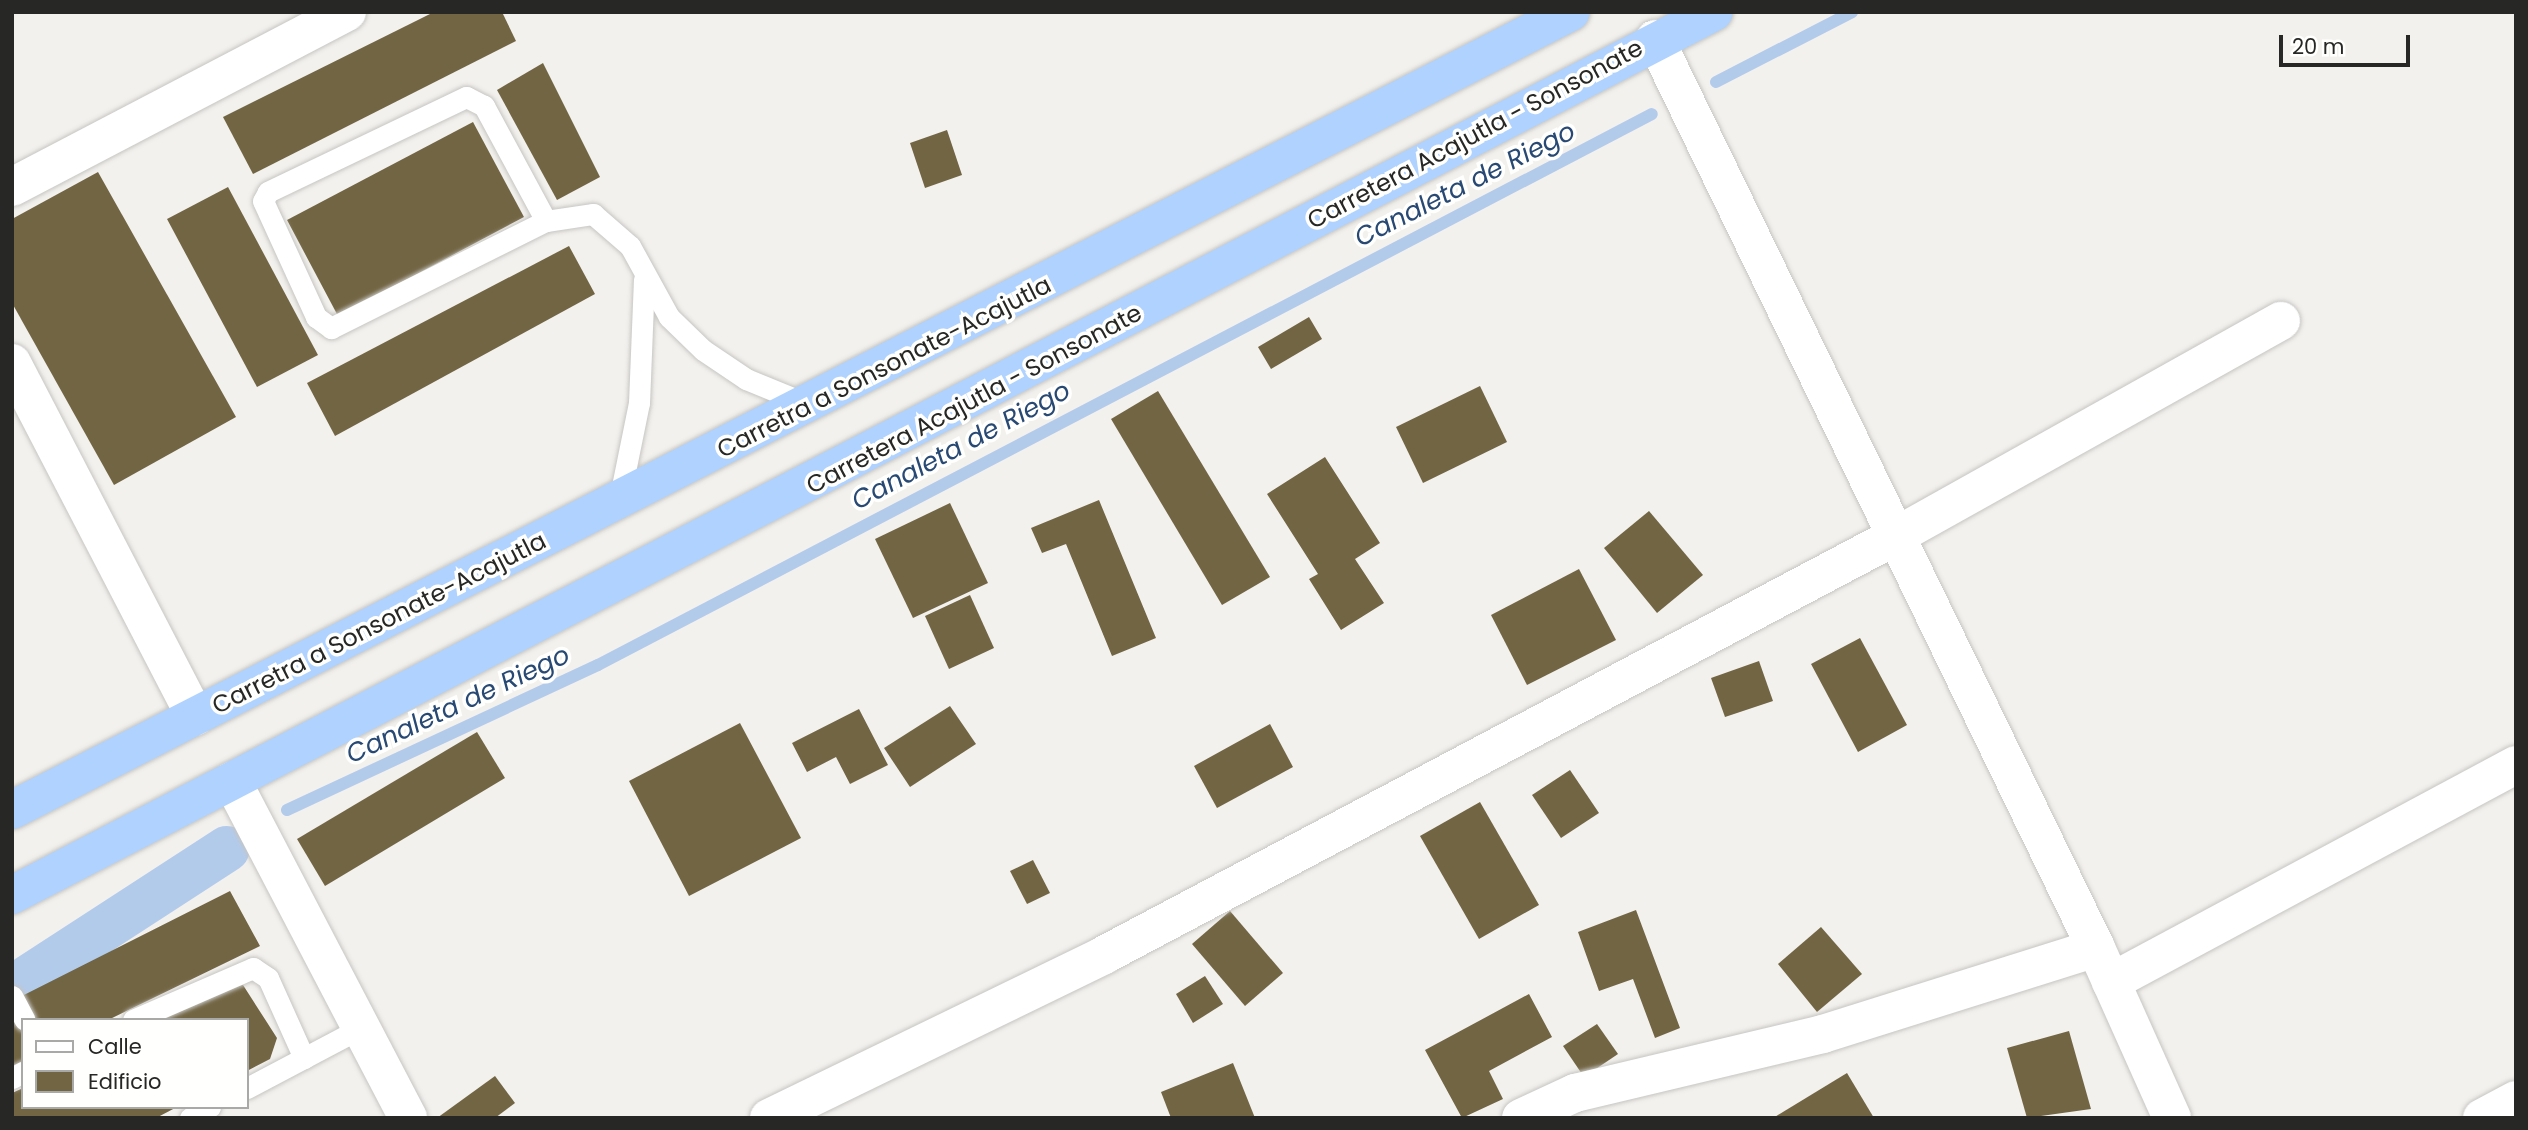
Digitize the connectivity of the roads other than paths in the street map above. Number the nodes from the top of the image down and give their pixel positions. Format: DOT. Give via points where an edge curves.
graph roads {
  1 [pos="347,12"];
  2 [pos="1571,12"];
  3 [pos="1714,12"];
  4 [pos="1656,39"];
  5 [pos="12,187"];
  6 [pos="546,220"];
  7 [pos="644,279"];
  8 [pos="2281,321"];
  9 [pos="12,363"];
  10 [pos="812,405"];
  11 [pos="619,501"];
  12 [pos="1896,536"];
  13 [pos="195,716"];
  14 [pos="2516,765"];
  15 [pos="232,781"];
  16 [pos="12,810"];
  17 [pos="12,895"];
  18 [pos="2104,965"];
  19 [pos="12,996"];
  20 [pos="24,1018"];
  21 [pos="138,1018"];
  22 [pos="361,1028"];
  23 [pos="304,1058"];
  24 [pos="248,1087"];
  25 [pos="2516,1100"];
  26 [pos="206,1109"];
  27 [pos="190,1118"];
  28 [pos="408,1118"];
  29 [pos="768,1118"];
  30 [pos="1521,1118"];
  31 [pos="2172,1118"];
  32 [pos="2482,1118"];
  1 -- 5 [label="street"];
  2 -- 10 [label="highway, Carretra a Sonsonate-Acajutla"];
  3 -- 4 [label="highway, Carretera Acajutla - Sonsonate"];
  4 -- 12 [label="street"];
  4 -- 15 [label="highway, Carretera Acajutla - Sonsonate" via="902,438"];
  6 -- 6 [label="lane" via="484,106 466,97 268,192 263,201 316,317 331,328"];
  6 -- 7 [label="lane" via="593,214 630,246"];
  7 -- 10 [label="lane" via="669,317 721,364"];
  7 -- 11 [label="lane" via="639,403"];
  8 -- 12 [label="street"];
  9 -- 13 [label="street"];
  10 -- 11 [label="highway, Carretra a Sonsonate-Acajutla"];
  11 -- 13 [label="highway, Carretra a Sonsonate-Acajutla"];
  12 -- 18 [label="street"];
  12 -- 29 [label="street" via="1104,955"];
  13 -- 16 [label="highway, Carretra a Sonsonate-Acajutla"];
  14 -- 18 [label="street"];
  15 -- 17 [label="highway, Carretera Acajutla - Sonsonate"];
  15 -- 22 [label="street"];
  18 -- 30 [label="street" via="1575,1093"];
  18 -- 31 [label="street"];
  19 -- 20 [label="lane"];
  21 -- 23 [label="lane" via="253,968 268,978"];
  22 -- 23 [label="lane"];
  22 -- 28 [label="street"];
  23 -- 24 [label="lane"];
  25 -- 32 [label="street"];
  26 -- 27 [label="lane"];
}
